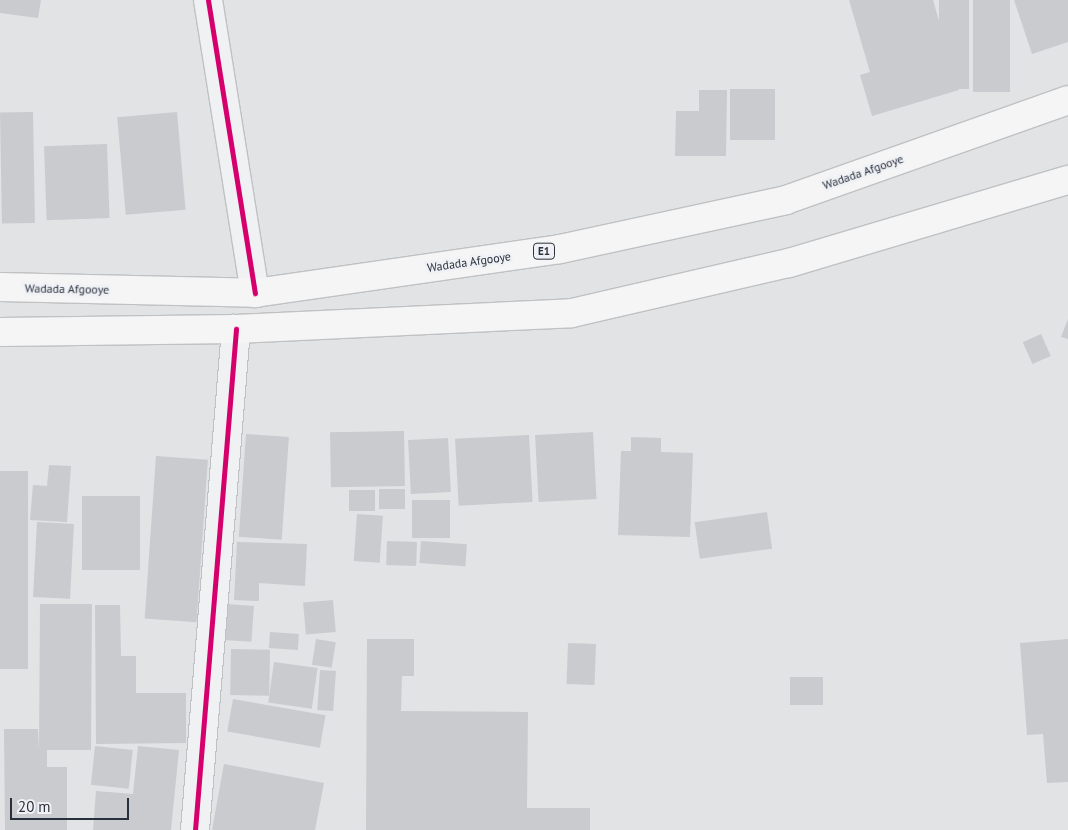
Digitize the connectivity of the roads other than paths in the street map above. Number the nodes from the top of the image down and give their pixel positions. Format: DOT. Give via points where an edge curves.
graph roads {
  1 [pos="208,0"];
  2 [pos="1068,100"];
  3 [pos="1068,180"];
  4 [pos="0,287"];
  5 [pos="255,293"];
  6 [pos="236,329"];
  7 [pos="0,332"];
  8 [pos="195,830"];
  1 -- 5 [label="street"];
  2 -- 5 [label="highway, Wadada Afgooye / E1" via="786,200 560,249"];
  3 -- 6 [label="highway" via="789,263 572,313"];
  4 -- 5 [label="highway, Wadada Afgooye / E1"];
  6 -- 7 [label="highway"];
  6 -- 8 [label="street"];
}
